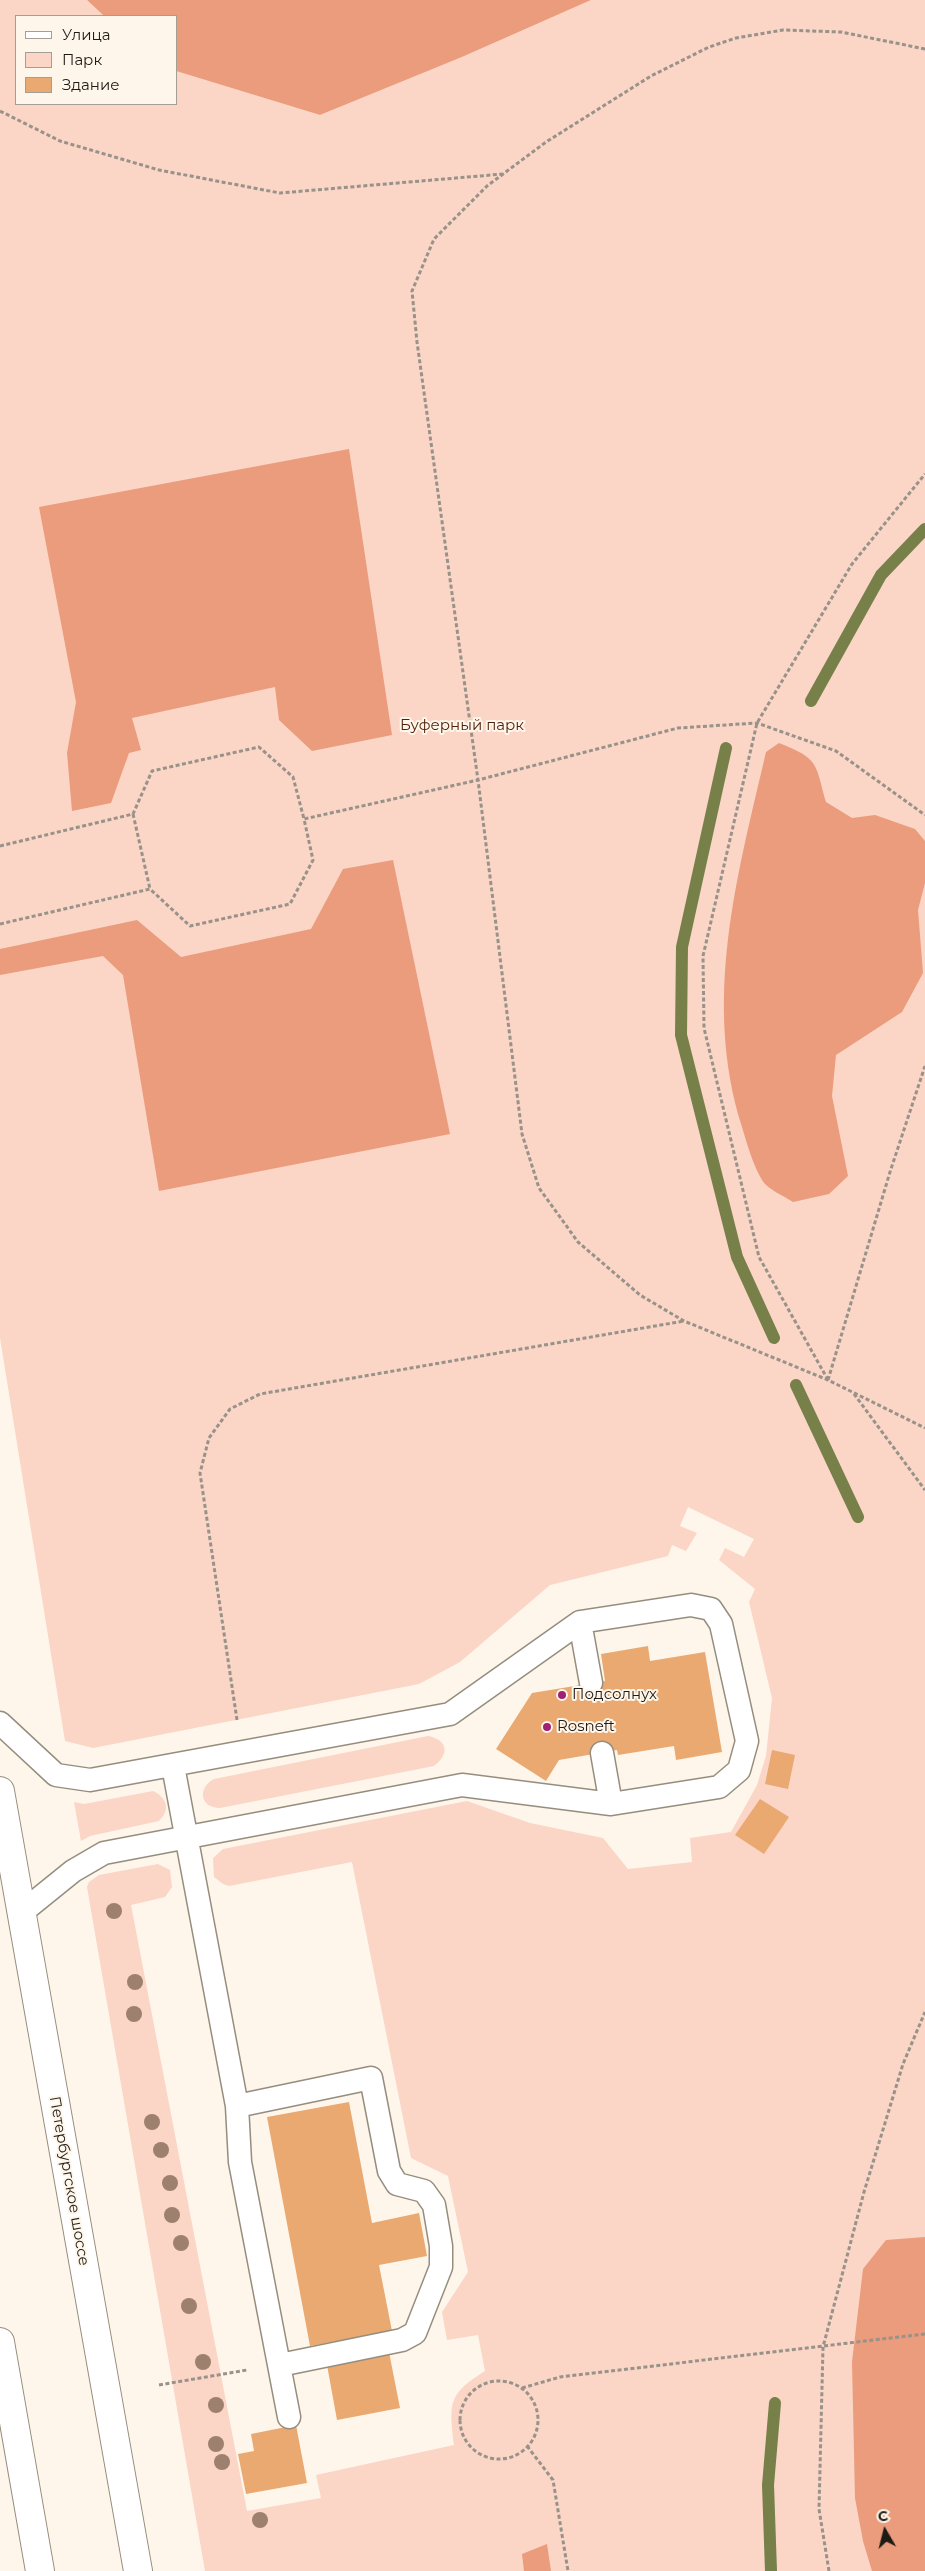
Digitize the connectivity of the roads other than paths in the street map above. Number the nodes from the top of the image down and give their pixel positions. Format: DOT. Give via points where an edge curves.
graph roads {
  1 [pos="580,1622"];
  2 [pos="591,1683"];
  3 [pos="0,1723"];
  4 [pos="602,1753"];
  5 [pos="173,1766"];
  6 [pos="0,1791"];
  7 [pos="611,1804"];
  8 [pos="186,1837"];
  9 [pos="21,1913"];
  10 [pos="237,2106"];
  11 [pos="0,2342"];
  12 [pos="280,2365"];
  13 [pos="289,2417"];
  14 [pos="40,2571"];
  15 [pos="138,2571"];
  1 -- 2 [label="lane"];
  1 -- 5 [label="lane" via="450,1714"];
  1 -- 7 [label="lane" via="691,1605 712,1609 721,1624 746,1741 739,1770 719,1787"];
  3 -- 5 [label="lane" via="56,1775 90,1780"];
  4 -- 7 [label="lane"];
  5 -- 8 [label="lane"];
  6 -- 9 [label="main road, Петербургское шоссе"];
  7 -- 8 [label="lane" via="462,1785"];
  8 -- 9 [label="lane" via="104,1853 73,1871"];
  8 -- 10 [label="lane"];
  9 -- 15 [label="main road, Петербургское шоссе"];
  10 -- 12 [label="lane" via="240,2162"];
  10 -- 12 [label="lane" via="371,2078 389,2171 397,2184 424,2191 434,2205 441,2246 440,2267 415,2333 402,2340"];
  11 -- 14 [label="main road"];
  12 -- 13 [label="lane"];
}
